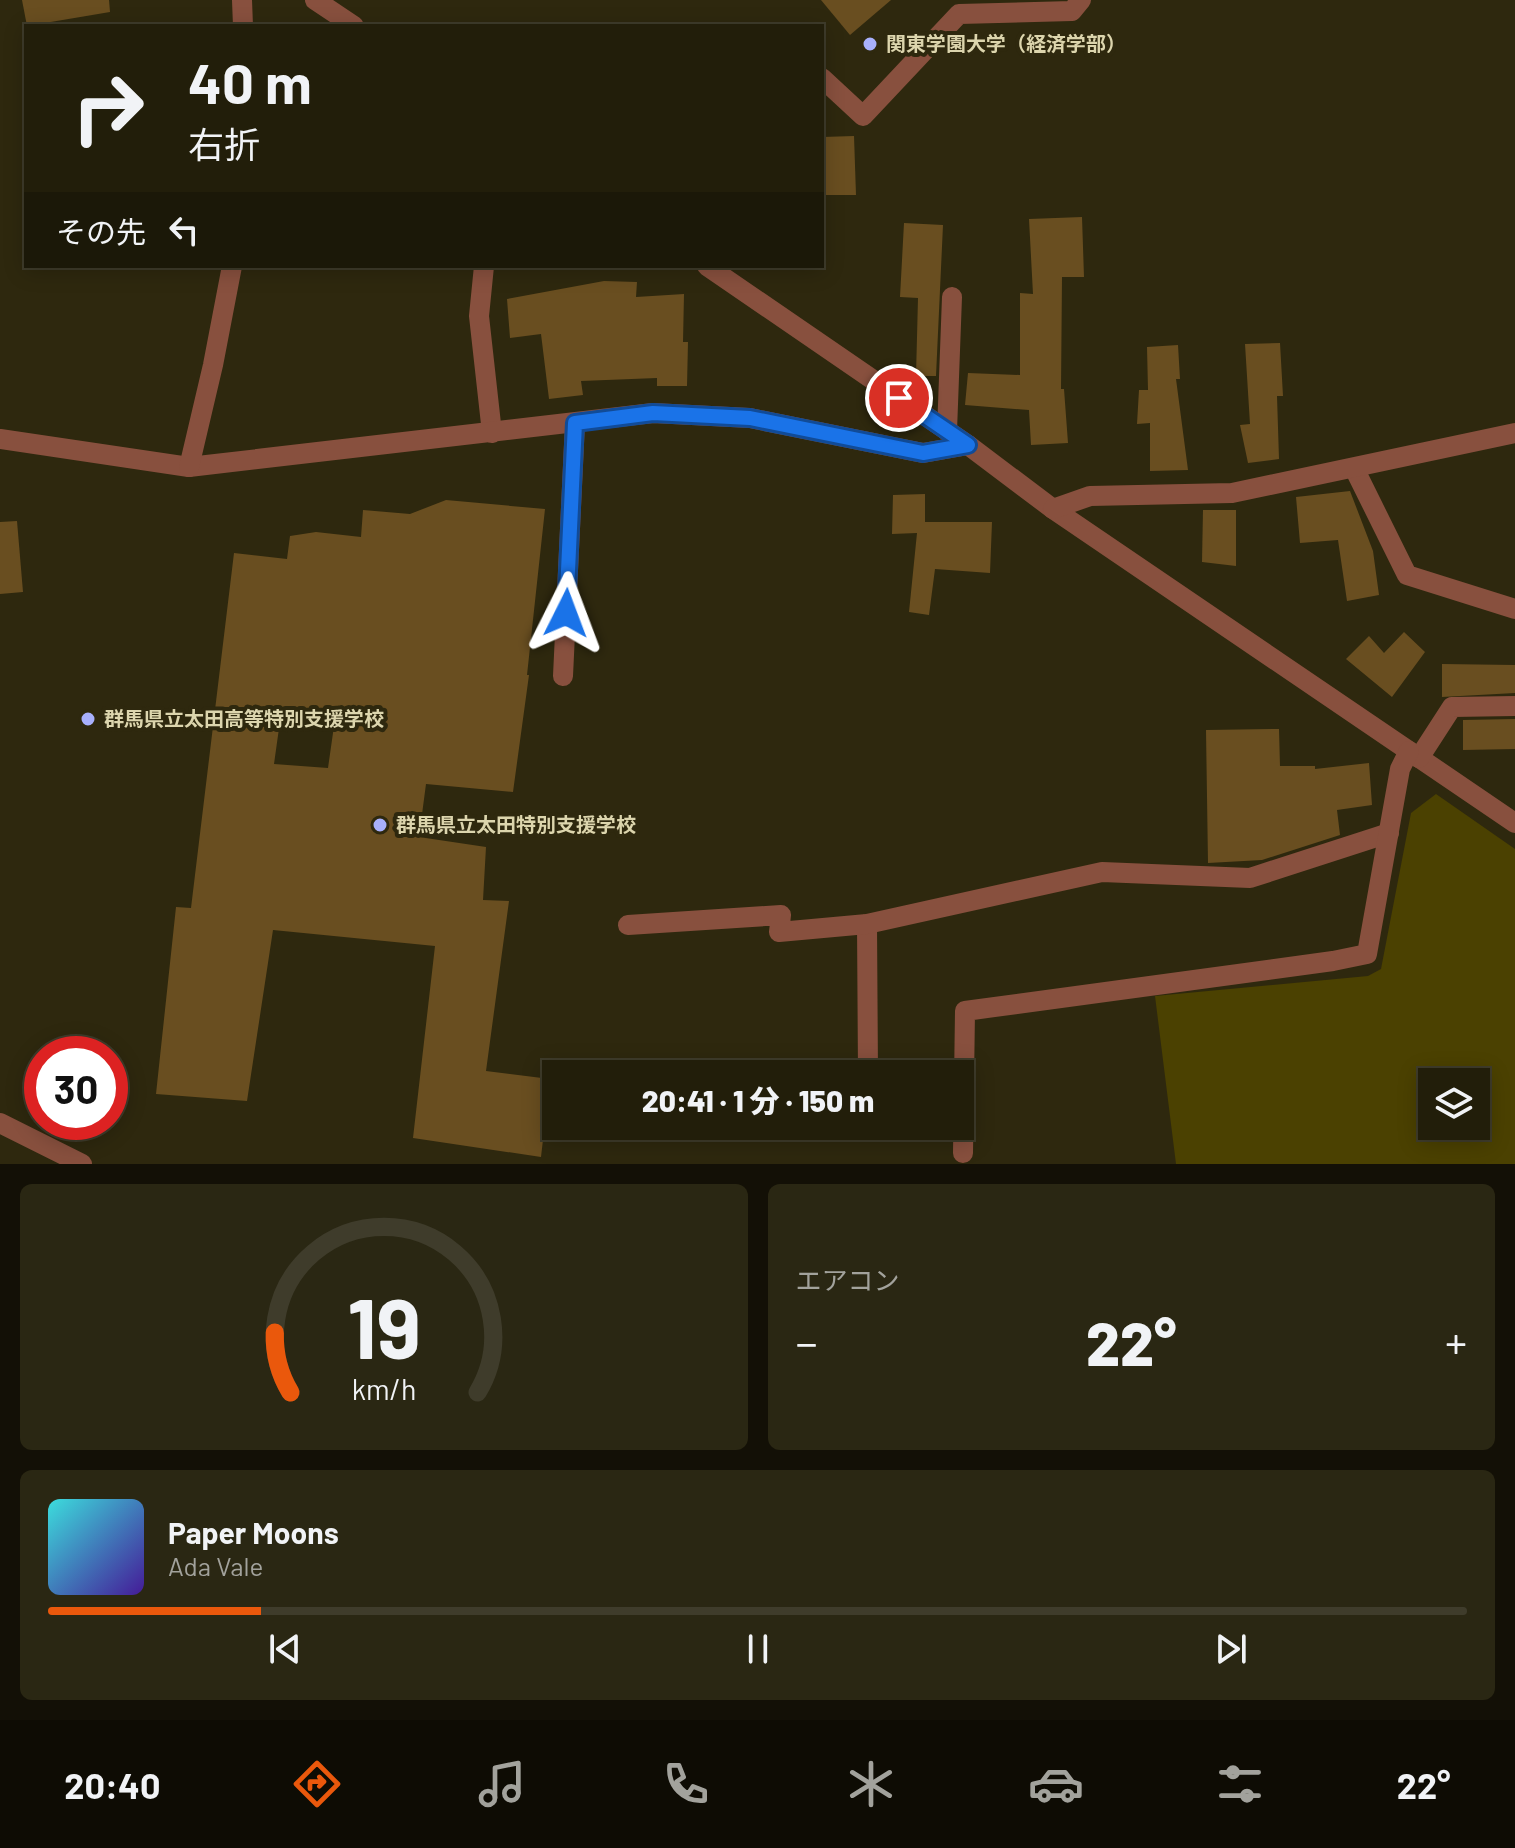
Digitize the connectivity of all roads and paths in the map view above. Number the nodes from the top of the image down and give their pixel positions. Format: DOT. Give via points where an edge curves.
graph roads {
  1 [pos="242,0"];
  2 [pos="315,0"];
  3 [pos="1081,0"];
  4 [pos="243,24"];
  5 [pos="351,24"];
  6 [pos="824,80"];
  7 [pos="232,268"];
  8 [pos="484,268"];
  9 [pos="710,268"];
  10 [pos="952,297"];
  11 [pos="569,424"];
  12 [pos="947,431"];
  13 [pos="492,433"];
  14 [pos="1515,433"];
  15 [pos="0,439"];
  16 [pos="968,445"];
  17 [pos="189,467"];
  18 [pos="1354,468"];
  19 [pos="1053,509"];
  20 [pos="1515,609"];
  21 [pos="563,676"];
  22 [pos="1515,706"];
  23 [pos="1414,754"];
  24 [pos="1515,823"];
  25 [pos="1389,833"];
  26 [pos="867,924"];
  27 [pos="628,925"];
  28 [pos="868,1060"];
  29 [pos="0,1123"];
  30 [pos="963,1153"];
  31 [pos="79,1163"];
  1 -- 4 [label="street"];
  2 -- 5 [label="street"];
  3 -- 6 [label="street" via="1072,11 959,14 863,116"];
  7 -- 17 [label="street"];
  8 -- 13 [label="street" via="479,316"];
  9 -- 12 [label="street"];
  10 -- 12 [label="street"];
  11 -- 13 [label="street"];
  11 -- 16 [label="street" via="653,413 750,418 923,453"];
  11 -- 21 [label="street"];
  12 -- 16 [label="street"];
  13 -- 17 [label="street"];
  14 -- 18 [label="street"];
  15 -- 17 [label="street"];
  16 -- 19 [label="street"];
  18 -- 19 [label="street" via="1232,493 1090,496"];
  18 -- 20 [label="street" via="1407,575"];
  19 -- 23 [label="street"];
  22 -- 23 [label="street" via="1452,707"];
  23 -- 24 [label="street"];
  23 -- 25 [label="street" via="1400,769"];
  25 -- 26 [label="street" via="1250,878 1102,872"];
  25 -- 30 [label="street" via="1367,954 965,1011"];
  26 -- 27 [label="street" via="779,932 781,915"];
  26 -- 28 [label="street"];
  29 -- 31 [label="street"];
}
